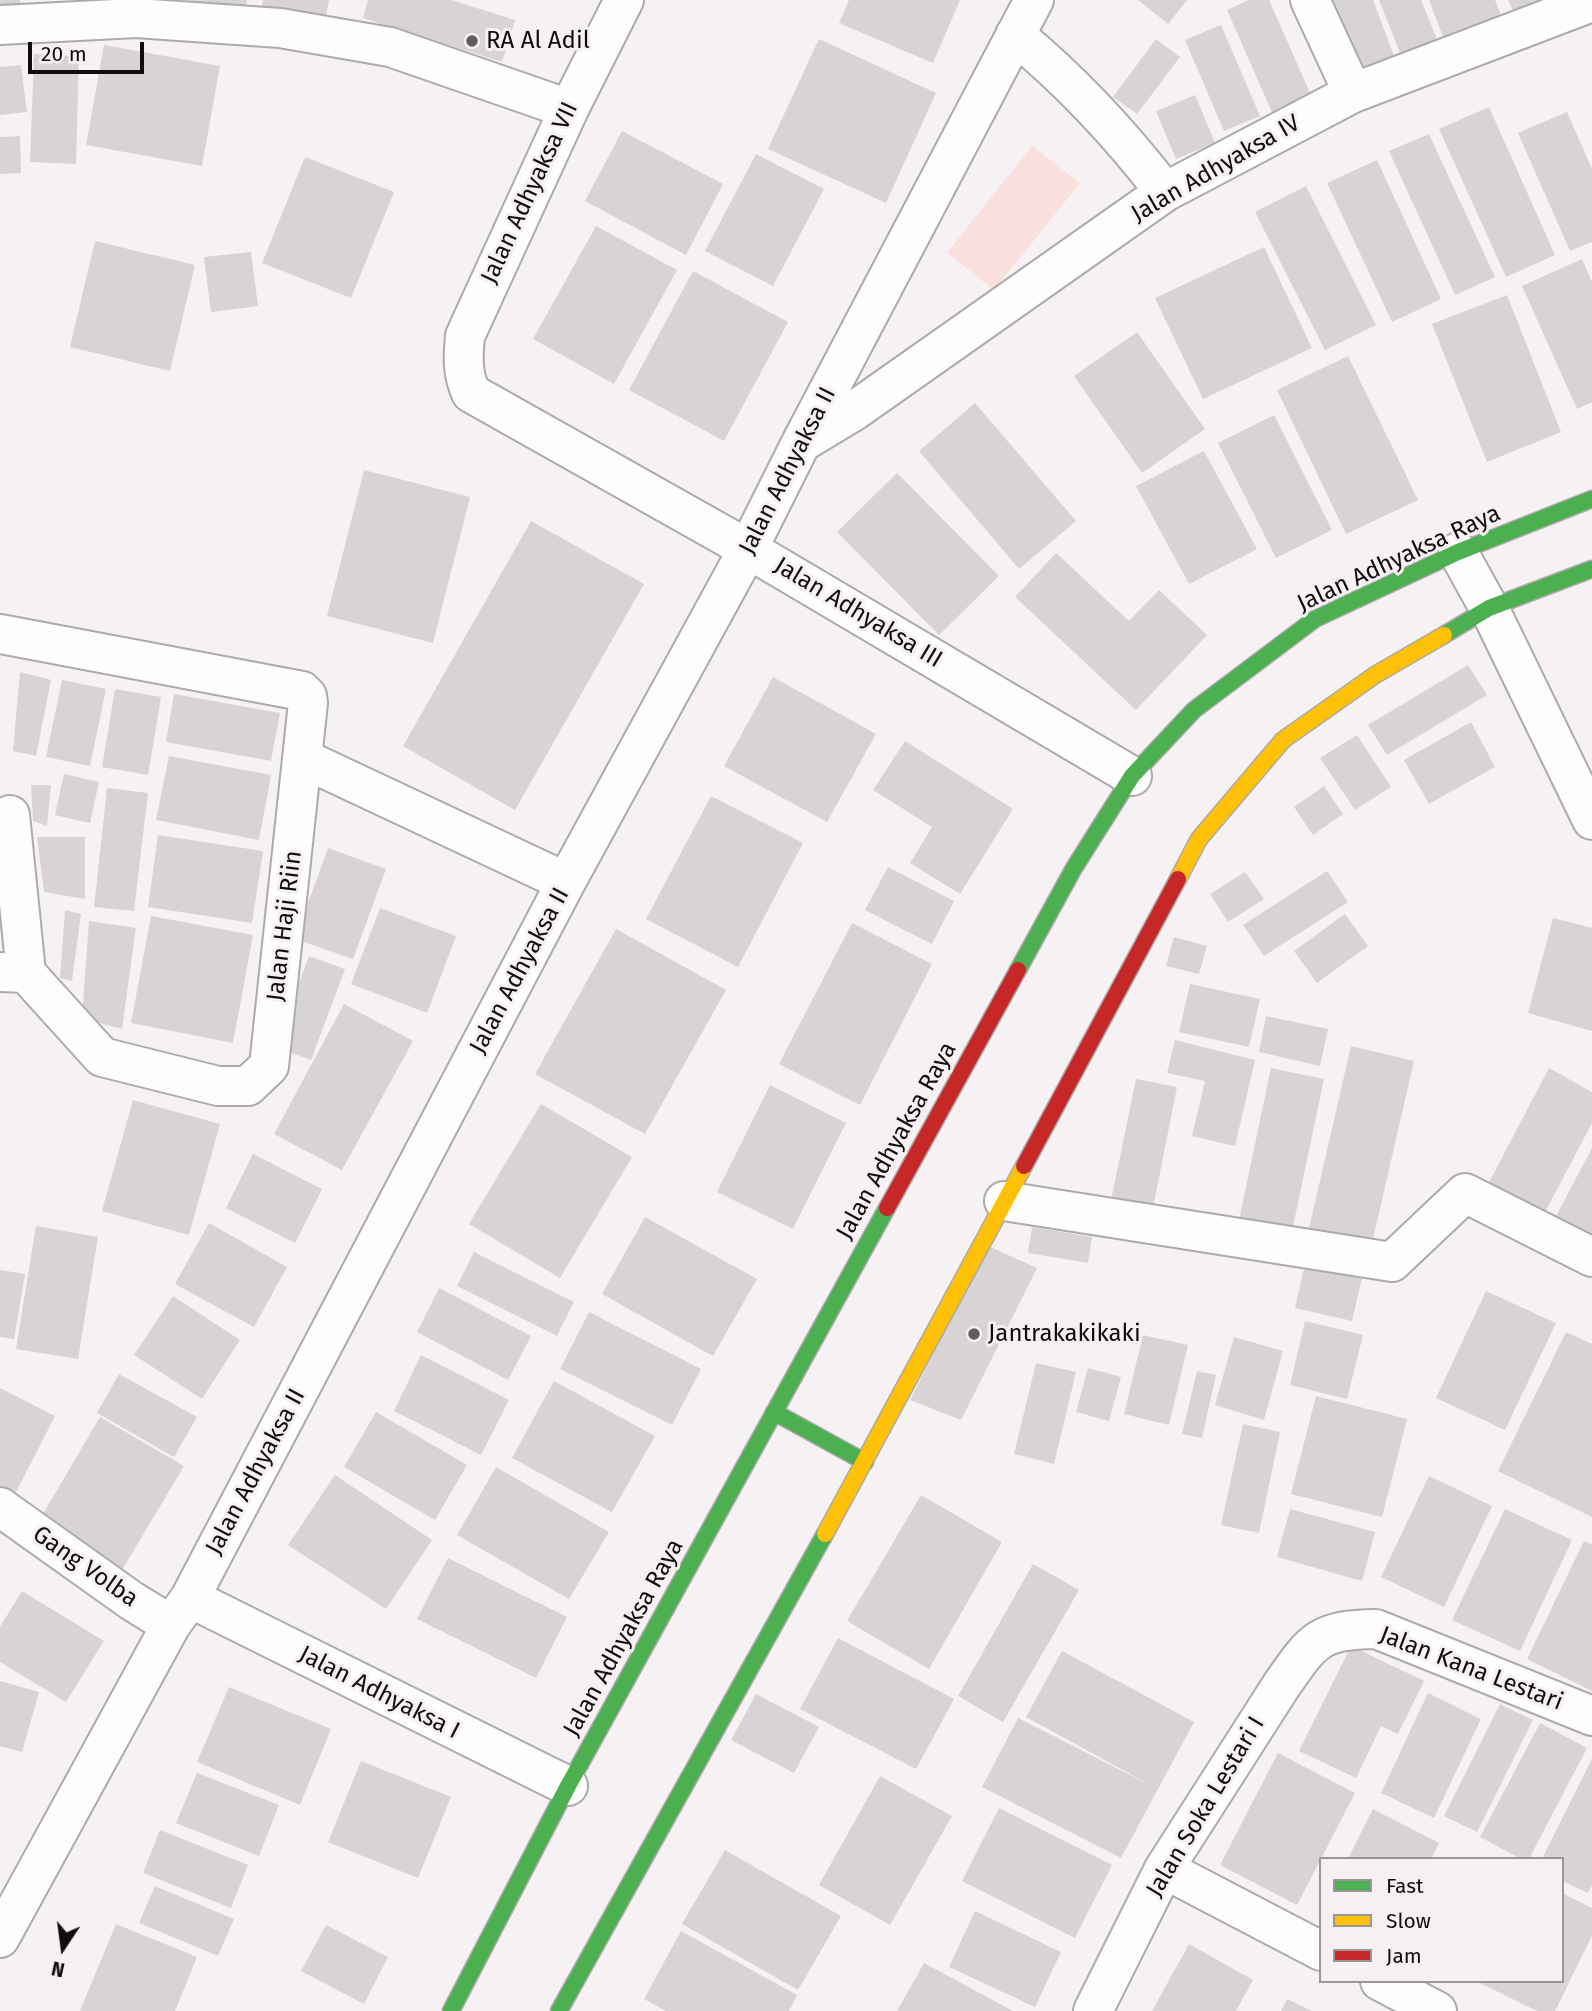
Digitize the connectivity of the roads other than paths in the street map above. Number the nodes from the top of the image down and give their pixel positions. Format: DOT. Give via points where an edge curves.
graph roads {
  1 [pos="624,0"];
  2 [pos="1034,0"];
  3 [pos="1310,0"];
  4 [pos="1592,2"];
  5 [pos="0,25"];
  6 [pos="1015,35"];
  7 [pos="1353,93"];
  8 [pos="569,109"];
  9 [pos="1165,192"];
  10 [pos="471,393"];
  11 [pos="801,443"];
  12 [pos="1592,499"];
  13 [pos="748,549"];
  14 [pos="1458,552"];
  15 [pos="1592,569"];
  16 [pos="1489,608"];
  17 [pos="0,634"];
  18 [pos="304,759"];
  19 [pos="1132,776"];
  20 [pos="10,815"];
  21 [pos="1592,820"];
  22 [pos="566,883"];
  23 [pos="13,973"];
  24 [pos="1004,1201"];
  25 [pos="1592,1257"];
  26 [pos="774,1412"];
  27 [pos="865,1462"];
  28 [pos="0,1507"];
  29 [pos="181,1612"];
  30 [pos="1348,1630"];
  31 [pos="1592,1716"];
  32 [pos="568,1786"];
  33 [pos="1164,1869"];
  34 [pos="0,1938"];
  35 [pos="1319,1950"];
  36 [pos="1384,1983"];
  37 [pos="451,2011"];
  38 [pos="559,2011"];
  39 [pos="1093,2011"];
  40 [pos="1437,2011"];
  1 -- 8 [label="street, Jalan Adhyaksa VII"];
  2 -- 6 [label="street, Jalan Adhyaksa II"];
  3 -- 7 [label="street"];
  4 -- 7 [label="street, Jalan Adhyaksa IV"];
  5 -- 8 [label="street" via="136,19 280,28 390,47"];
  6 -- 9 [label="street" via="1130,147"];
  6 -- 11 [label="street, Jalan Adhyaksa II"];
  7 -- 9 [label="street, Jalan Adhyaksa IV"];
  8 -- 10 [label="street, Jalan Adhyaksa VII" via="465,336 464,378"];
  9 -- 11 [label="street, Jalan Adhyaksa IV" via="854,411"];
  10 -- 13 [label="street, Jalan Adhyaksa III"];
  11 -- 13 [label="street, Jalan Adhyaksa II"];
  12 -- 14 [label="main road, Jalan Adhyaksa Raya"];
  13 -- 19 [label="street, Jalan Adhyaksa III"];
  13 -- 22 [label="street, Jalan Adhyaksa II"];
  14 -- 16 [label="street"];
  14 -- 19 [label="main road, Jalan Adhyaksa Raya" via="1315,619 1194,710"];
  15 -- 16 [label="main road"];
  16 -- 21 [label="street"];
  16 -- 24 [label="main road" via="1375,675 1283,740 1199,839"];
  17 -- 18 [label="street, Jalan Haji Riin" via="302,691 308,703"];
  18 -- 22 [label="street"];
  18 -- 23 [label="street, Jalan Haji Riin" via="269,1066 248,1086 218,1086 102,1058"];
  19 -- 26 [label="main road, Jalan Adhyaksa Raya" via="1074,868"];
  20 -- 23 [label="street"];
  22 -- 29 [label="street, Jalan Adhyaksa II"];
  24 -- 25 [label="street" via="1392,1262 1465,1194"];
  24 -- 27 [label="main road"];
  26 -- 27 [label="main road"];
  26 -- 32 [label="main road, Jalan Adhyaksa Raya"];
  27 -- 38 [label="main road"];
  28 -- 29 [label="street, Gang Volba" via="132,1601"];
  29 -- 32 [label="street, Jalan Adhyaksa I"];
  29 -- 34 [label="street, Jalan Adhyaksa II"];
  30 -- 31 [label="street, Jalan Kana Lestari" via="1376,1629"];
  30 -- 33 [label="street, Jalan Soka Lestari I" via="1319,1638 1300,1657"];
  32 -- 37 [label="main road, Jalan Adhyaksa Raya"];
  33 -- 35 [label="street"];
  33 -- 39 [label="street, Jalan Soka Lestari I"];
  36 -- 40 [label="street"];
}
